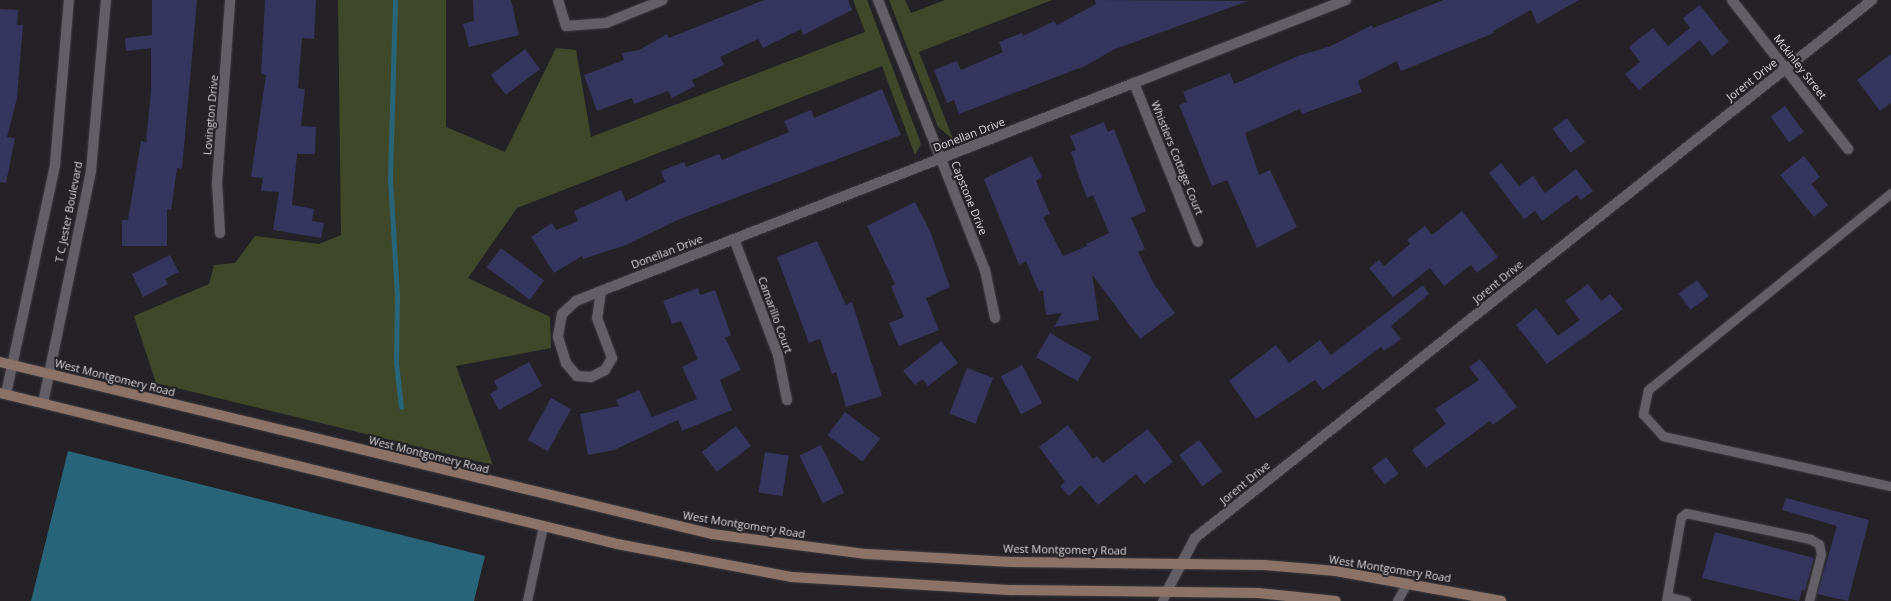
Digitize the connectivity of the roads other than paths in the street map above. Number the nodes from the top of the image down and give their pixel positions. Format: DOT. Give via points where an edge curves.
graph roads {
  1 [pos="69,0"];
  2 [pos="106,0"];
  3 [pos="230,0"];
  4 [pos="558,0"];
  5 [pos="663,0"];
  6 [pos="878,0"];
  7 [pos="1346,0"];
  8 [pos="1732,0"];
  9 [pos="1872,0"];
  10 [pos="1786,68"];
  11 [pos="1134,83"];
  12 [pos="1848,149"];
  13 [pos="940,159"];
  14 [pos="1891,193"];
  15 [pos="220,233"];
  16 [pos="734,239"];
  17 [pos="1198,242"];
  18 [pos="601,291"];
  19 [pos="995,318"];
  20 [pos="0,362"];
  21 [pos="11,365"];
  22 [pos="48,374"];
  23 [pos="3,393"];
  24 [pos="787,400"];
  25 [pos="42,403"];
  26 [pos="1891,486"];
  27 [pos="543,526"];
  28 [pos="1183,563"];
  29 [pos="1407,582"];
  30 [pos="1167,591"];
  31 [pos="1666,599"];
  32 [pos="527,601"];
  33 [pos="1162,601"];
  34 [pos="1336,601"];
  35 [pos="1397,601"];
  36 [pos="1501,601"];
  37 [pos="1686,601"];
  38 [pos="1809,601"];
  1 -- 21 [label="street, T C Jester Boulevard" via="55,165"];
  2 -- 22 [label="street, T C Jester Boulevard" via="91,171"];
  3 -- 15 [label="street, Lovington Drive" via="217,183"];
  4 -- 5 [label="street" via="566,26 606,23"];
  6 -- 13 [label="street, Capstone Drive"];
  7 -- 11 [label="street, Donellan Drive"];
  8 -- 10 [label="street, Mckinley Street"];
  9 -- 10 [label="street, Jorent Drive"];
  10 -- 12 [label="street, Mckinley Street"];
  10 -- 28 [label="street, Jorent Drive" via="1195,538"];
  11 -- 13 [label="street, Donellan Drive"];
  11 -- 17 [label="street, Whistlers Cottage Court"];
  13 -- 16 [label="street, Donellan Drive"];
  13 -- 19 [label="street, Capstone Drive" via="985,270"];
  14 -- 26 [label="lane" via="1648,390 1643,414 1663,436"];
  16 -- 18 [label="street, Donellan Drive"];
  16 -- 24 [label="street, Camarillo Court" via="778,355"];
  18 -- 18 [label="street, Donellan Drive" via="597,318 612,358 605,370 591,377 577,376 566,363 558,336 562,314 576,301"];
  20 -- 21 [label="main road, West Montgomery Road"];
  21 -- 22 [label="main road, West Montgomery Road"];
  21 -- 23 [label="street, T C Jester Boulevard"];
  22 -- 25 [label="street, T C Jester Boulevard"];
  22 -- 28 [label="main road, West Montgomery Road" via="712,534 867,554 1011,562"];
  23 -- 25 [label="main road"];
  25 -- 27 [label="main road"];
  27 -- 30 [label="main road" via="708,564 791,577 1013,590"];
  27 -- 32 [label="lane"];
  28 -- 29 [label="main road, West Montgomery Road" via="1336,571"];
  28 -- 30 [label="street, Jorent Drive"];
  29 -- 35 [label="lane"];
  29 -- 36 [label="main road, West Montgomery Road"];
  30 -- 33 [label="lane, Jorent Drive"];
  30 -- 34 [label="main road" via="1258,593"];
  31 -- 37 [label="lane"];
  31 -- 38 [label="lane" via="1681,517 1686,512 1810,539 1819,544 1821,554"];
}
